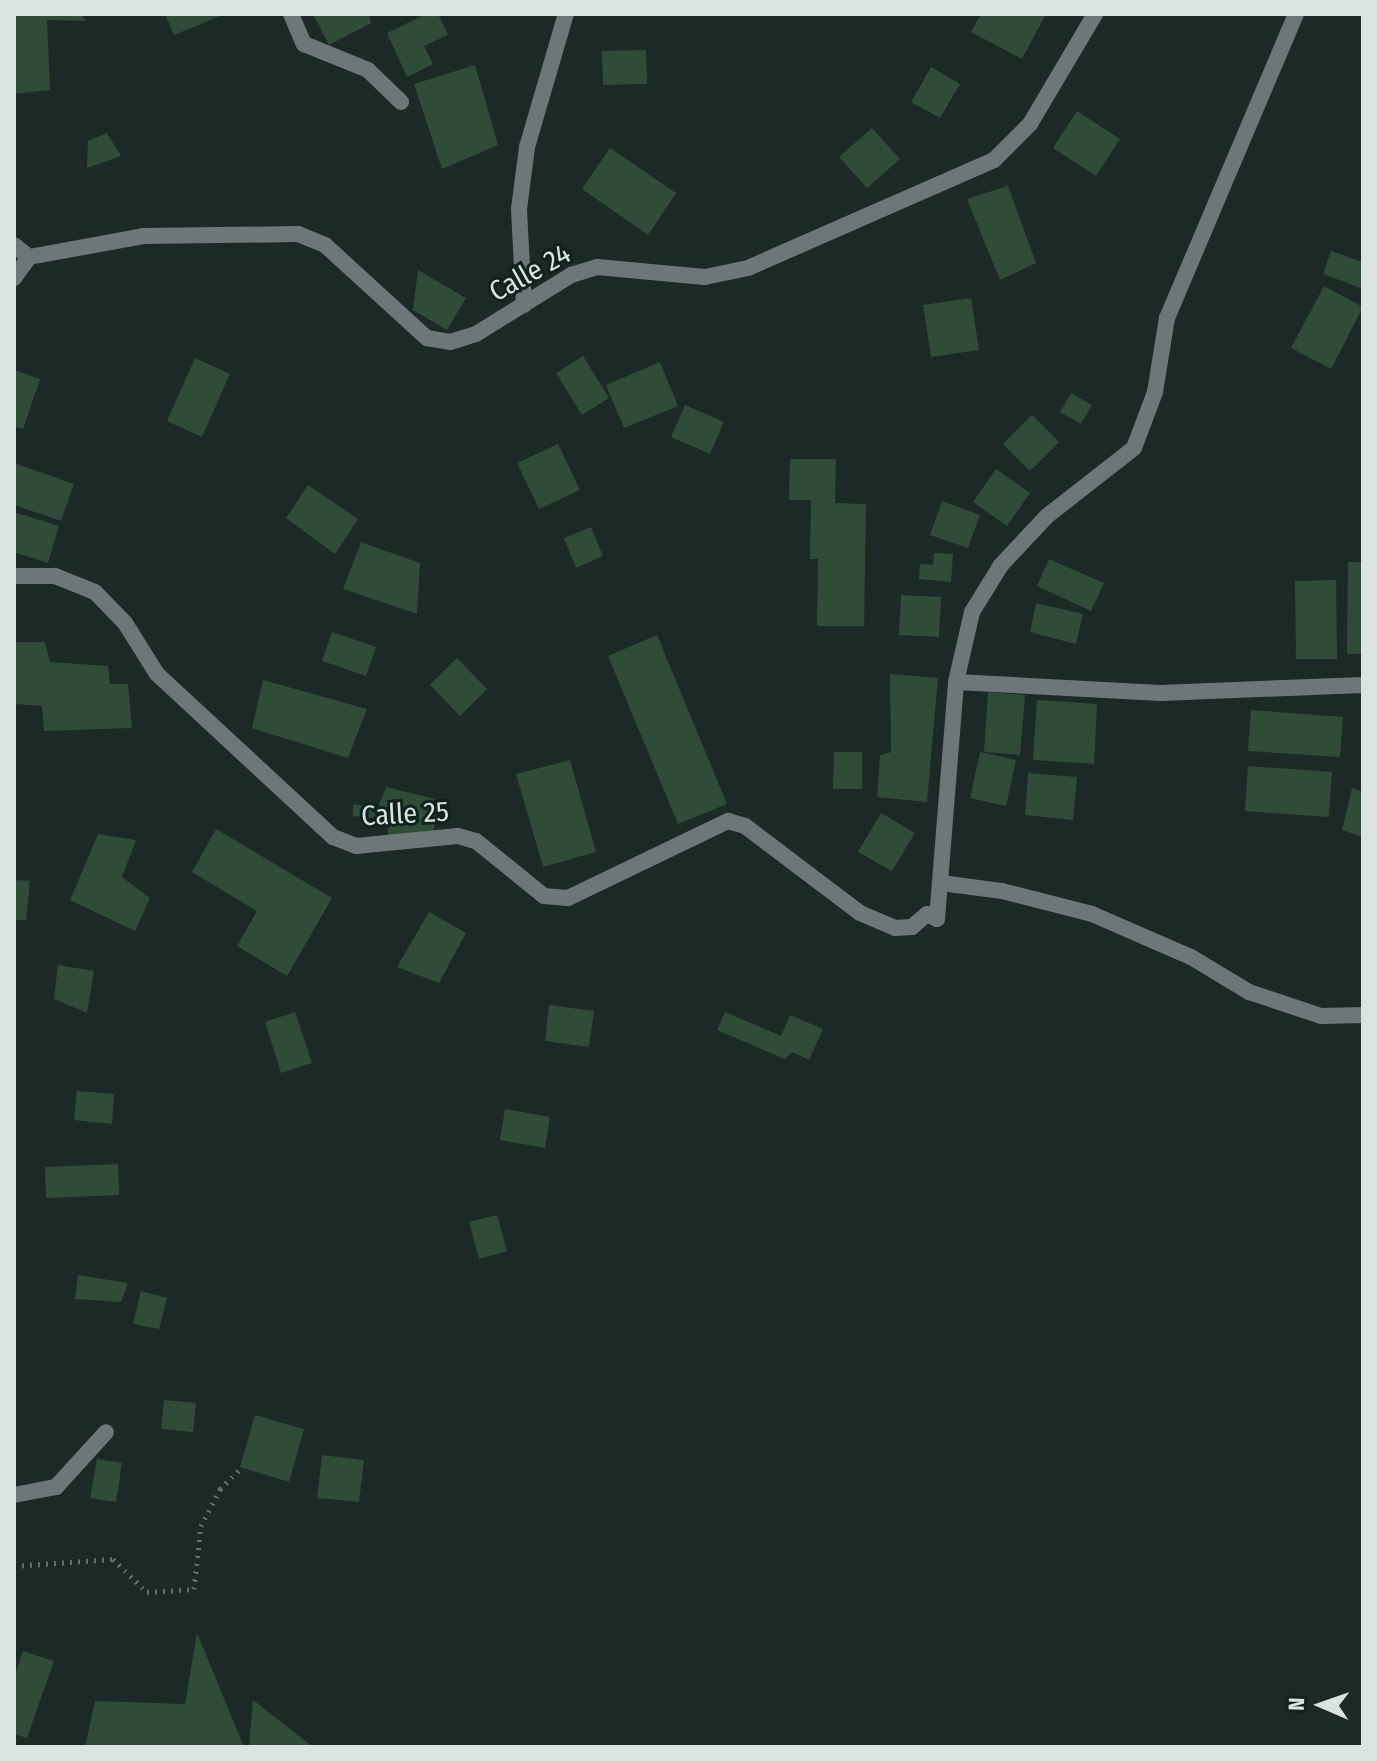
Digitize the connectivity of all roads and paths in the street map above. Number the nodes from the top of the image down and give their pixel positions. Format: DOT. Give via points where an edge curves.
graph roads {
  1 [pos="291,14"];
  2 [pos="566,14"];
  3 [pos="1095,14"];
  4 [pos="1296,14"];
  5 [pos="401,102"];
  6 [pos="14,245"];
  7 [pos="29,257"];
  8 [pos="14,278"];
  9 [pos="524,305"];
  10 [pos="14,576"];
  11 [pos="956,682"];
  12 [pos="1363,685"];
  13 [pos="941,883"];
  14 [pos="1363,1015"];
  15 [pos="106,1432"];
  16 [pos="239,1470"];
  17 [pos="14,1495"];
  18 [pos="14,1566"];
  1 -- 5 [label="street" via="304,44 368,70"];
  2 -- 9 [label="street" via="527,147 519,209"];
  3 -- 9 [label="street, Calle 24" via="1030,124 994,160 748,268 705,277 597,267 571,275"];
  4 -- 11 [label="street" via="1167,318 1155,392 1134,448 1047,516 1001,565 972,612"];
  6 -- 7 [label="street"];
  7 -- 8 [label="street"];
  7 -- 9 [label="street, Calle 24" via="143,236 298,234 325,245 427,338 450,342 476,334"];
  10 -- 13 [label="street, Calle 25" via="55,576 95,592 125,623 157,674 333,837 356,846 458,836 476,841 544,896 568,898 728,821 745,826 860,913 895,928 912,927 927,914 937,919"];
  11 -- 12 [label="street" via="1161,693"];
  11 -- 13 [label="street"];
  13 -- 14 [label="street" via="1002,891 1092,914 1191,957 1249,992 1321,1016"];
  15 -- 17 [label="street" via="56,1487"];
  16 -- 18 [label="path" via="220,1489 201,1526 194,1589 147,1592 113,1559"];
}
